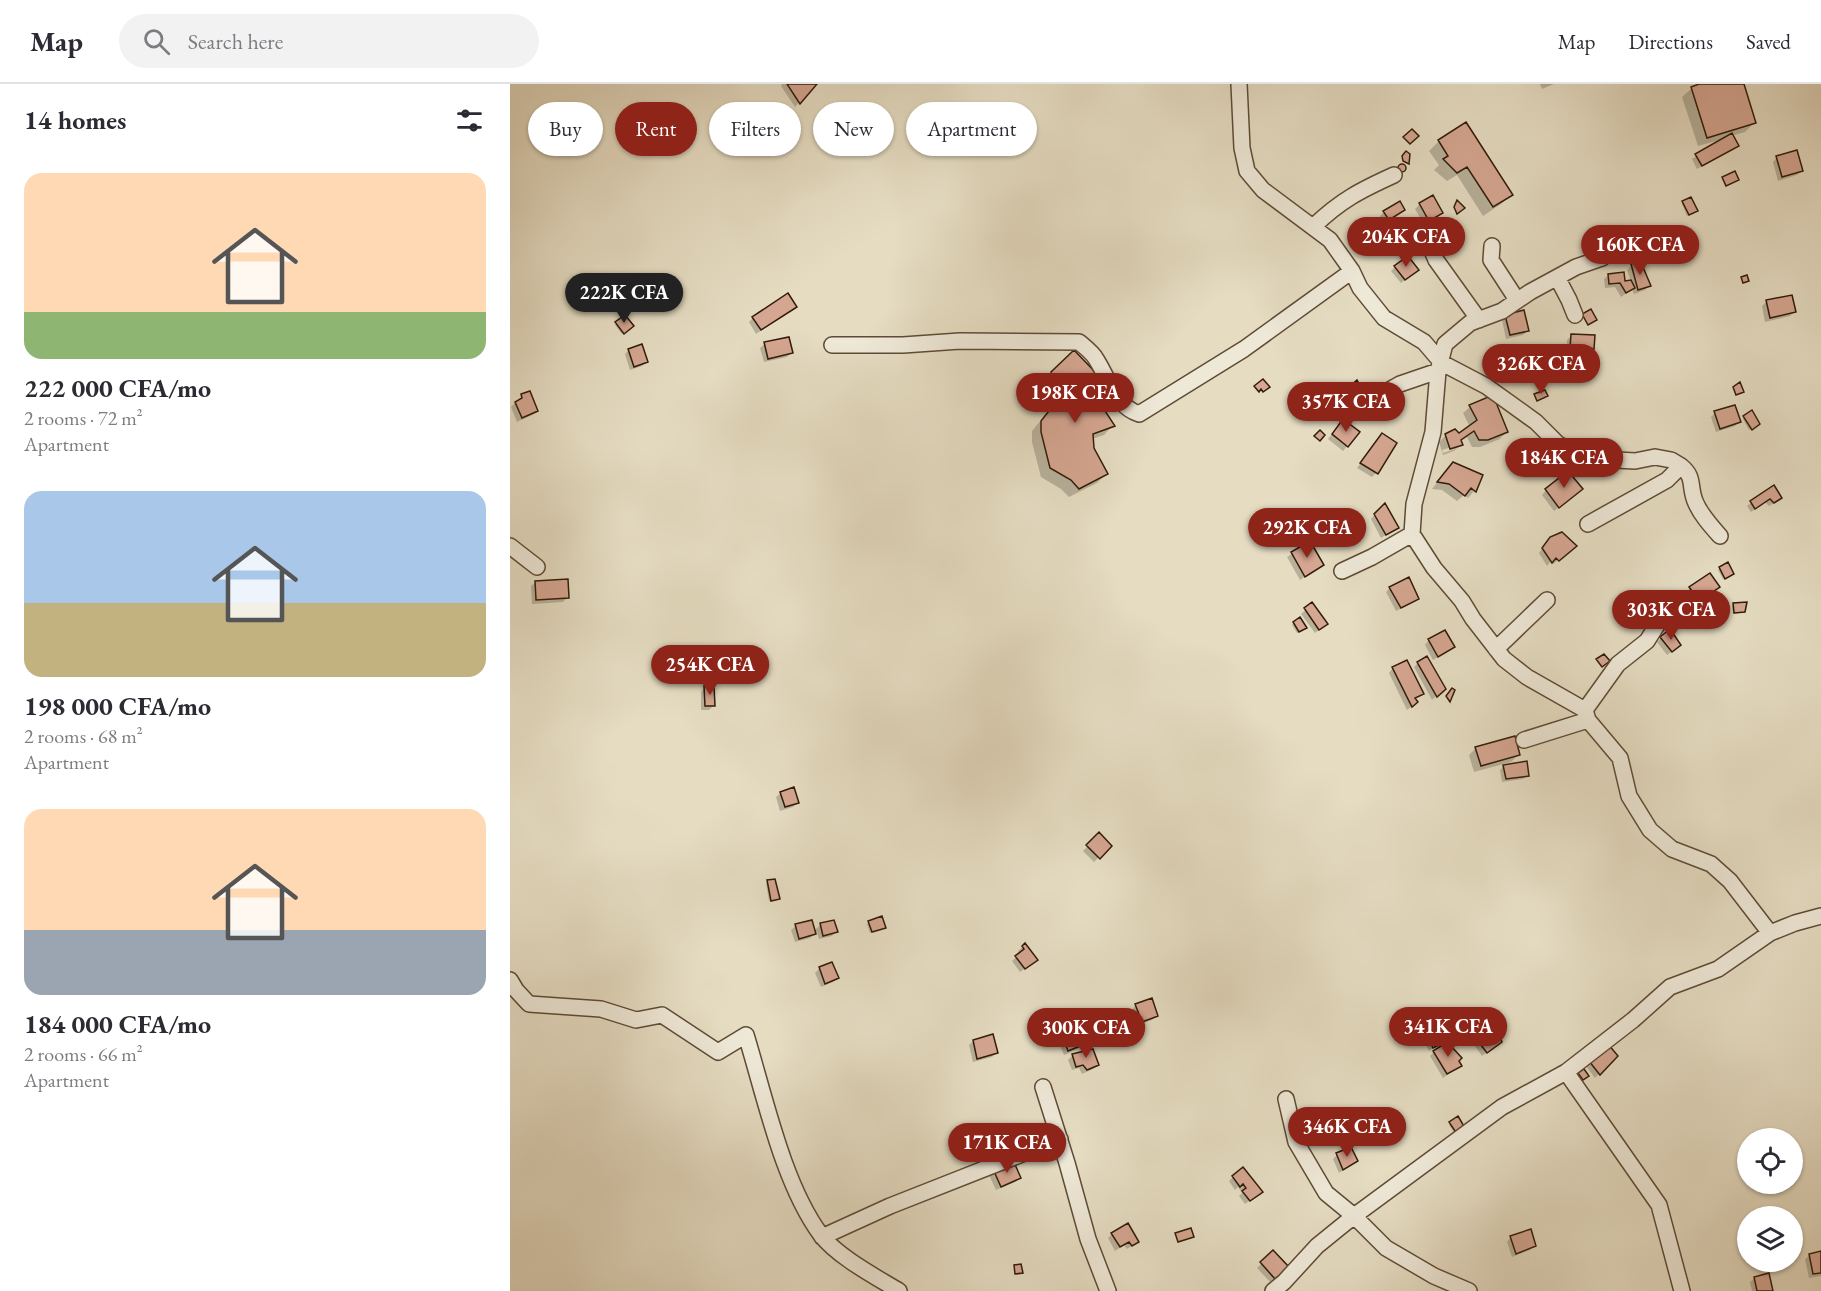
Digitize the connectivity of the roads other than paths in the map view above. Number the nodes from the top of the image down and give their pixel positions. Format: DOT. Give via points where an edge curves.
graph roads {
  1 [pos="1239,84"];
  2 [pos="1394,175"];
  3 [pos="1314,226"];
  4 [pos="1430,246"];
  5 [pos="1492,246"];
  6 [pos="1602,258"];
  7 [pos="1352,271"];
  8 [pos="1558,279"];
  9 [pos="1517,300"];
  10 [pos="1575,315"];
  11 [pos="1479,320"];
  12 [pos="832,345"];
  13 [pos="1440,367"];
  14 [pos="1391,389"];
  15 [pos="1681,466"];
  16 [pos="1588,524"];
  17 [pos="1412,534"];
  18 [pos="1720,536"];
  19 [pos="510,546"];
  20 [pos="537,567"];
  21 [pos="1342,571"];
  22 [pos="1547,600"];
  23 [pos="1678,605"];
  24 [pos="1496,649"];
  25 [pos="1587,715"];
  26 [pos="1524,740"];
  27 [pos="1821,916"];
  28 [pos="1770,933"];
  29 [pos="510,980"];
  30 [pos="1566,1072"];
  31 [pos="1043,1087"];
  32 [pos="1286,1099"];
  33 [pos="1060,1139"];
  34 [pos="1354,1216"];
  35 [pos="822,1237"];
  36 [pos="899,1291"];
  37 [pos="1108,1291"];
  38 [pos="1273,1291"];
  39 [pos="1469,1291"];
  40 [pos="1683,1291"];
  1 -- 3 [label="street" via="1247,171 1263,190"];
  2 -- 3 [label="street" via="1353,194"];
  3 -- 7 [label="street" via="1330,240"];
  4 -- 11 [label="street"];
  5 -- 9 [label="street" via="1491,260"];
  6 -- 8 [label="street" via="1576,267"];
  7 -- 12 [label="street" via="1244,349 1139,414 1128,411 1095,357 1079,342"];
  7 -- 13 [label="street" via="1384,318 1424,342"];
  8 -- 9 [label="street"];
  8 -- 10 [label="street"];
  9 -- 11 [label="street"];
  11 -- 13 [label="street" via="1445,344"];
  13 -- 14 [label="street"];
  13 -- 15 [label="street" via="1486,386 1581,458 1635,461 1655,457"];
  13 -- 17 [label="street" via="1433,432 1414,504"];
  15 -- 16 [label="street" via="1667,480"];
  15 -- 18 [label="street" via="1688,472 1694,500"];
  17 -- 21 [label="street"];
  17 -- 24 [label="street"];
  19 -- 20 [label="street"];
  22 -- 24 [label="street"];
  23 -- 25 [label="street" via="1664,614 1647,641 1618,664"];
  24 -- 25 [label="street" via="1527,677"];
  25 -- 26 [label="street"];
  25 -- 28 [label="street" via="1620,758 1629,796 1650,830 1672,849 1711,864 1730,881"];
  27 -- 28 [label="street"];
  28 -- 30 [label="street" via="1718,969 1670,987"];
  29 -- 35 [label="street" via="529,1004 601,1009 636,1020 662,1015 718,1052 746,1035 798,1197"];
  30 -- 34 [label="street" via="1502,1107"];
  30 -- 40 [label="street" via="1659,1205"];
  31 -- 33 [label="street"];
  32 -- 34 [label="street" via="1296,1142 1326,1193"];
  33 -- 35 [label="street"];
  33 -- 37 [label="street" via="1088,1239"];
  34 -- 38 [label="street" via="1317,1246"];
  34 -- 39 [label="street" via="1386,1248"];
  35 -- 36 [label="street" via="858,1267"];
}
